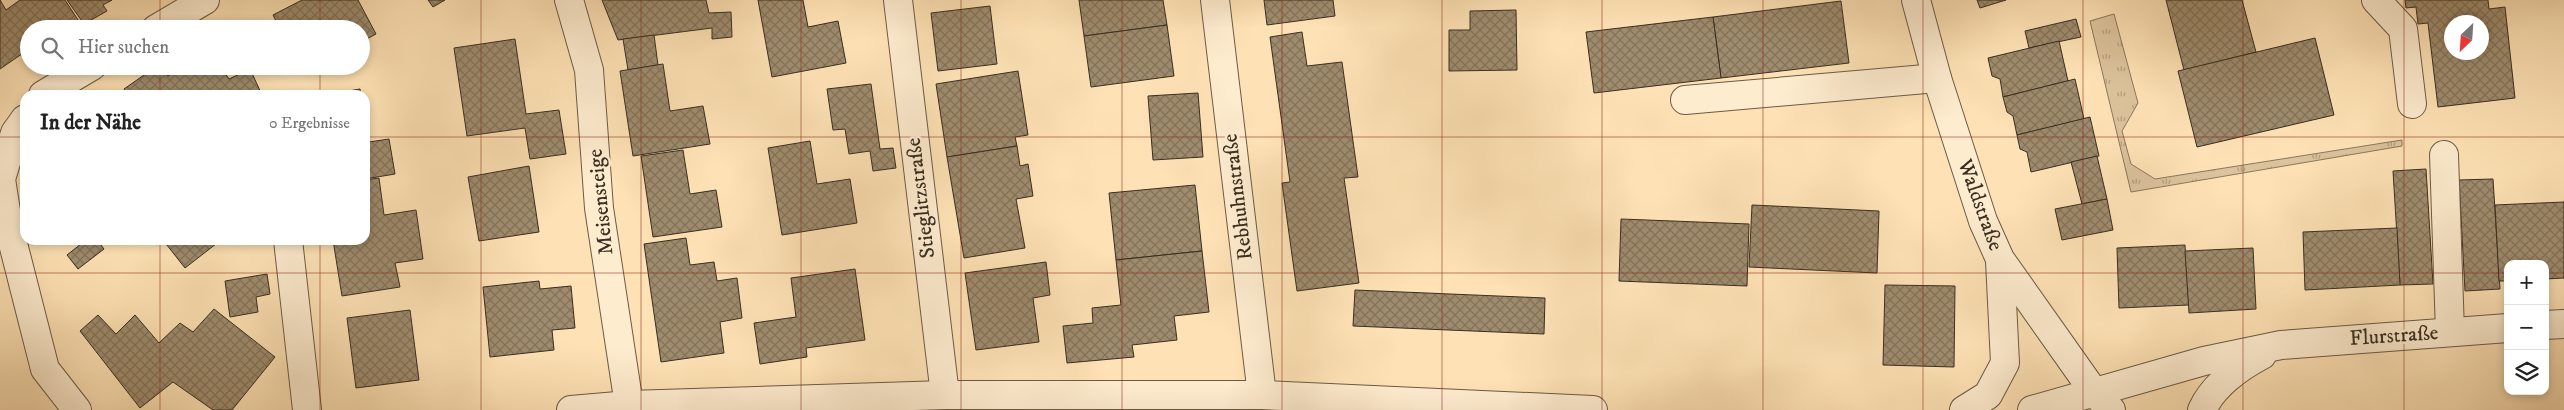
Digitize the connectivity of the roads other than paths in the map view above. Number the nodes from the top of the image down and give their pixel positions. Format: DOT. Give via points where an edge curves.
graph roads {
  1 [pos="205,0"];
  2 [pos="569,0"];
  3 [pos="898,0"];
  4 [pos="1215,0"];
  5 [pos="1916,0"];
  6 [pos="2376,0"];
  7 [pos="171,20"];
  8 [pos="76,75"];
  9 [pos="1937,78"];
  10 [pos="51,90"];
  11 [pos="1685,100"];
  12 [pos="2412,104"];
  13 [pos="20,126"];
  14 [pos="2444,155"];
  15 [pos="6,243"];
  16 [pos="289,245"];
  17 [pos="2000,259"];
  18 [pos="2564,324"];
  19 [pos="2549,325"];
  20 [pos="2504,328"];
  21 [pos="2450,332"];
  22 [pos="2281,344"];
  23 [pos="945,395"];
  24 [pos="1262,395"];
  25 [pos="2103,401"];
  26 [pos="629,405"];
  27 [pos="76,410"];
  28 [pos="307,410"];
  29 [pos="571,410"];
  30 [pos="1593,410"];
  31 [pos="1964,410"];
  32 [pos="2032,410"];
  33 [pos="2202,410"];
  1 -- 7 [label="street"];
  2 -- 26 [label="street, Meisensteige" via="589,70 599,208"];
  3 -- 23 [label="street, Stieglitzstraße"];
  4 -- 24 [label="street, Rebhuhnstraße"];
  5 -- 9 [label="street, Waldstraße"];
  6 -- 12 [label="street" via="2402,29"];
  8 -- 10 [label="street"];
  9 -- 11 [label="street"];
  9 -- 17 [label="street, Waldstraße" via="1983,222"];
  13 -- 15 [label="street" via="1,179"];
  14 -- 21 [label="street"];
  15 -- 27 [label="street" via="45,369"];
  16 -- 28 [label="street"];
  17 -- 25 [label="street, Waldstraße"];
  17 -- 31 [label="street" via="2006,363 1988,395"];
  18 -- 19 [label="street"];
  20 -- 21 [label="street, Flurstraße"];
  21 -- 22 [label="street, Flurstraße"];
  22 -- 25 [label="street, Flurstraße" via="2204,361"];
  22 -- 33 [label="street, Flurstraße" via="2244,364 2208,397"];
  23 -- 24 [label="street"];
  23 -- 26 [label="street"];
  24 -- 30 [label="street"];
  25 -- 32 [label="street, Flurstraße"];
  26 -- 29 [label="street"];
}
